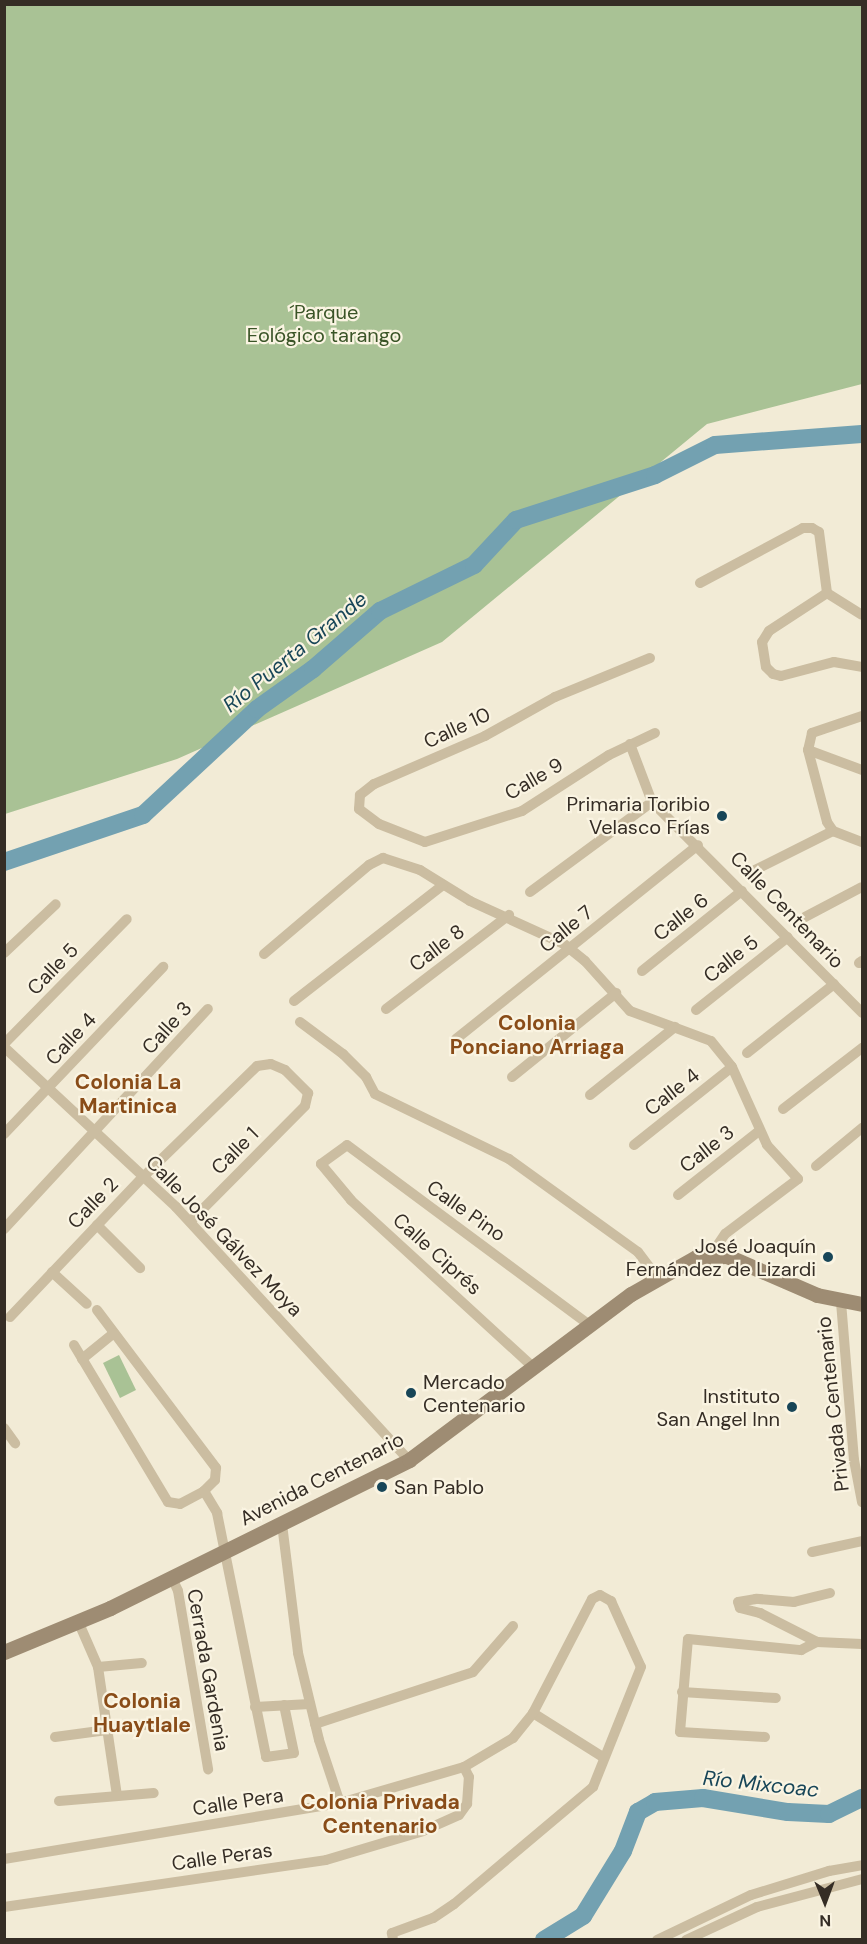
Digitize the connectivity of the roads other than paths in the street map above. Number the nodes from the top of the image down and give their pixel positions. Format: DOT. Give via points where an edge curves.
graph roads {
  1 [pos="700,583"];
  2 [pos="827,593"];
  3 [pos="862,615"];
  4 [pos="650,658"];
  5 [pos="862,667"];
  6 [pos="862,716"];
  7 [pos="655,734"];
  8 [pos="630,744"];
  9 [pos="808,750"];
  10 [pos="862,770"];
  11 [pos="652,802"];
  12 [pos="833,831"];
  13 [pos="425,842"];
  14 [pos="862,842"];
  15 [pos="698,845"];
  16 [pos="755,870"];
  17 [pos="443,885"];
  18 [pos="862,887"];
  19 [pos="742,891"];
  20 [pos="530,892"];
  21 [pos="56,903"];
  22 [pos="509,915"];
  23 [pos="805,917"];
  24 [pos="127,919"];
  25 [pos="788,937"];
  26 [pos="572,949"];
  27 [pos="4,953"];
  28 [pos="264,954"];
  29 [pos="163,967"];
  30 [pos="642,971"];
  31 [pos="834,984"];
  32 [pos="616,993"];
  33 [pos="294,1001"];
  34 [pos="386,1009"];
  35 [pos="208,1010"];
  36 [pos="696,1010"];
  37 [pos="862,1013"];
  38 [pos="300,1022"];
  39 [pos="675,1027"];
  40 [pos="456,1039"];
  41 [pos="4,1045"];
  42 [pos="862,1048"];
  43 [pos="747,1053"];
  44 [pos="257,1066"];
  45 [pos="732,1067"];
  46 [pos="512,1077"];
  47 [pos="50,1088"];
  48 [pos="590,1095"];
  49 [pos="783,1109"];
  50 [pos="862,1128"];
  51 [pos="759,1131"];
  52 [pos="96,1132"];
  53 [pos="4,1134"];
  54 [pos="634,1144"];
  55 [pos="321,1164"];
  56 [pos="816,1166"];
  57 [pos="143,1177"];
  58 [pos="678,1195"];
  59 [pos="190,1222"];
  60 [pos="96,1225"];
  61 [pos="4,1229"];
  62 [pos="711,1255"];
  63 [pos="140,1268"];
  64 [pos="52,1272"];
  65 [pos="654,1278"];
  66 [pos="841,1302"];
  67 [pos="862,1304"];
  68 [pos="10,1317"];
  69 [pos="589,1324"];
  70 [pos="114,1332"];
  71 [pos="74,1344"];
  72 [pos="82,1359"];
  73 [pos="533,1367"];
  74 [pos="4,1428"];
  75 [pos="15,1443"];
  76 [pos="409,1460"];
  77 [pos="204,1491"];
  78 [pos="862,1502"];
  79 [pos="282,1524"];
  80 [pos="862,1541"];
  81 [pos="224,1552"];
  82 [pos="812,1552"];
  83 [pos="171,1578"];
  84 [pos="830,1593"];
  85 [pos="78,1621"];
  86 [pos="513,1626"];
  87 [pos="817,1642"];
  88 [pos="862,1644"];
  89 [pos="8,1648"];
  90 [pos="142,1663"];
  91 [pos="98,1667"];
  92 [pos="682,1692"];
  93 [pos="776,1698"];
  94 [pos="310,1704"];
  95 [pos="284,1705"];
  96 [pos="255,1707"];
  97 [pos="533,1713"];
  98 [pos="151,1724"];
  99 [pos="315,1724"];
  100 [pos="107,1729"];
  101 [pos="55,1737"];
  102 [pos="765,1737"];
  103 [pos="603,1757"];
  104 [pos="464,1767"];
  105 [pos="208,1769"];
  106 [pos="154,1793"];
  107 [pos="117,1796"];
  108 [pos="59,1802"];
  109 [pos="340,1803"];
  110 [pos="4,1859"];
  111 [pos="862,1865"];
  112 [pos="862,1879"];
  113 [pos="4,1907"];
  114 [pos="392,1936"];
  115 [pos="657,1940"];
  116 [pos="686,1940"];
  1 -- 2 [label="street" via="803,528 819,532"];
  2 -- 3 [label="street"];
  2 -- 5 [label="street" via="770,631 762,642 766,666 773,674 782,676 834,662"];
  4 -- 13 [label="street, Calle 10" via="555,697 485,736 374,784 360,795 363,815"];
  6 -- 9 [label="street" via="812,733"];
  7 -- 8 [label="street, Calle 9"];
  8 -- 11 [label="street, Calle Centenario"];
  8 -- 13 [label="street, Calle 9" via="522,811"];
  9 -- 10 [label="street"];
  9 -- 12 [label="street"];
  11 -- 15 [label="street, Calle Centenario"];
  11 -- 20 [label="street"];
  12 -- 14 [label="street"];
  12 -- 16 [label="street"];
  15 -- 19 [label="street, Calle Centenario"];
  15 -- 26 [label="street, Calle 7"];
  17 -- 22 [label="street" via="470,901"];
  17 -- 28 [label="street" via="420,870 383,858 369,865"];
  17 -- 33 [label="street"];
  18 -- 23 [label="street"];
  19 -- 25 [label="street, Calle Centenario"];
  19 -- 30 [label="street, Calle 6"];
  21 -- 27 [label="street"];
  22 -- 26 [label="street"];
  22 -- 34 [label="street, Calle 8"];
  24 -- 41 [label="street, Calle 5"];
  25 -- 31 [label="street, Calle Centenario"];
  25 -- 36 [label="street, Calle 5"];
  26 -- 32 [label="street"];
  26 -- 40 [label="street, Calle 7"];
  29 -- 47 [label="street, Calle 4"];
  31 -- 37 [label="street, Calle Centenario"];
  31 -- 43 [label="street"];
  32 -- 39 [label="street" via="630,1011"];
  32 -- 46 [label="street"];
  35 -- 52 [label="street, Calle 3"];
  38 -- 65 [label="street" via="343,1054 366,1077 375,1094 508,1159 638,1252"];
  39 -- 45 [label="street" via="711,1041"];
  39 -- 48 [label="street"];
  41 -- 47 [label="street, Calle José Gálvez Moya"];
  42 -- 49 [label="street"];
  44 -- 57 [label="street, Calle 2"];
  44 -- 59 [label="street, Calle 1" via="272,1064 285,1070 308,1093 306,1106"];
  45 -- 51 [label="street"];
  45 -- 54 [label="street, Calle 4"];
  47 -- 52 [label="street, Calle José Gálvez Moya"];
  47 -- 53 [label="street, Calle 4"];
  50 -- 56 [label="street"];
  51 -- 58 [label="street, Calle 3"];
  51 -- 62 [label="street" via="798,1179 725,1234"];
  52 -- 57 [label="street, Calle José Gálvez Moya"];
  52 -- 61 [label="street, Calle 3"];
  55 -- 69 [label="street, Calle Pino" via="347,1145"];
  55 -- 73 [label="street, Calle Ciprés" via="351,1200"];
  57 -- 59 [label="street, Calle José Gálvez Moya"];
  57 -- 60 [label="street, Calle 2"];
  59 -- 76 [label="street, Calle José Gálvez Moya"];
  60 -- 63 [label="street"];
  60 -- 64 [label="street, Calle 2"];
  62 -- 65 [label="main road, Avenida Centenario" via="696,1257"];
  62 -- 66 [label="main road, Avenida Centenario" via="741,1260"];
  64 -- 68 [label="street, Calle 2"];
  64 -- 70 [label="street"];
  65 -- 69 [label="main road, Avenida Centenario"];
  66 -- 67 [label="main road, Avenida Centenario"];
  66 -- 78 [label="street, Privada Centenario" via="854,1460"];
  69 -- 73 [label="main road, Avenida Centenario"];
  70 -- 72 [label="street"];
  70 -- 77 [label="street" via="216,1468 215,1480"];
  71 -- 72 [label="street"];
  72 -- 77 [label="street" via="168,1502 180,1504"];
  73 -- 76 [label="main road, Avenida Centenario"];
  74 -- 75 [label="street"];
  76 -- 79 [label="main road, Avenida Centenario"];
  77 -- 81 [label="street" via="217,1513"];
  79 -- 81 [label="main road, Avenida Centenario"];
  79 -- 94 [label="street" via="298,1653"];
  80 -- 82 [label="street"];
  81 -- 83 [label="main road, Avenida Centenario"];
  81 -- 96 [label="street"];
  83 -- 85 [label="main road, Avenida Centenario"];
  83 -- 105 [label="street, Cerrada Gardenia" via="178,1591"];
  84 -- 87 [label="street" via="794,1602 738,1602 740,1608 760,1613"];
  85 -- 89 [label="main road, Avenida Centenario"];
  85 -- 91 [label="street"];
  86 -- 99 [label="street" via="473,1672"];
  87 -- 88 [label="street"];
  87 -- 92 [label="street" via="805,1650 688,1639"];
  90 -- 91 [label="street"];
  91 -- 100 [label="street"];
  92 -- 93 [label="street"];
  92 -- 102 [label="street" via="680,1732"];
  94 -- 95 [label="street"];
  94 -- 99 [label="street"];
  95 -- 96 [label="street"];
  95 -- 96 [label="street" via="294,1753 266,1757"];
  97 -- 103 [label="street"];
  97 -- 103 [label="street, Calle Pera" via="592,1599 600,1596 611,1601 641,1667"];
  97 -- 104 [label="street, Calle Pera" via="513,1738"];
  98 -- 100 [label="street"];
  99 -- 109 [label="street"];
  100 -- 101 [label="street"];
  100 -- 107 [label="street"];
  103 -- 114 [label="street" via="593,1786 575,1805 491,1869 454,1904"];
  104 -- 109 [label="street, Calle Pera"];
  104 -- 113 [label="street, Calle Peras" via="469,1777 467,1804 459,1815 423,1831 326,1860"];
  106 -- 107 [label="street"];
  107 -- 108 [label="street"];
  109 -- 110 [label="street, Calle Pera"];
  111 -- 115 [label="street" via="752,1895"];
  112 -- 116 [label="street" via="757,1907"];
}
